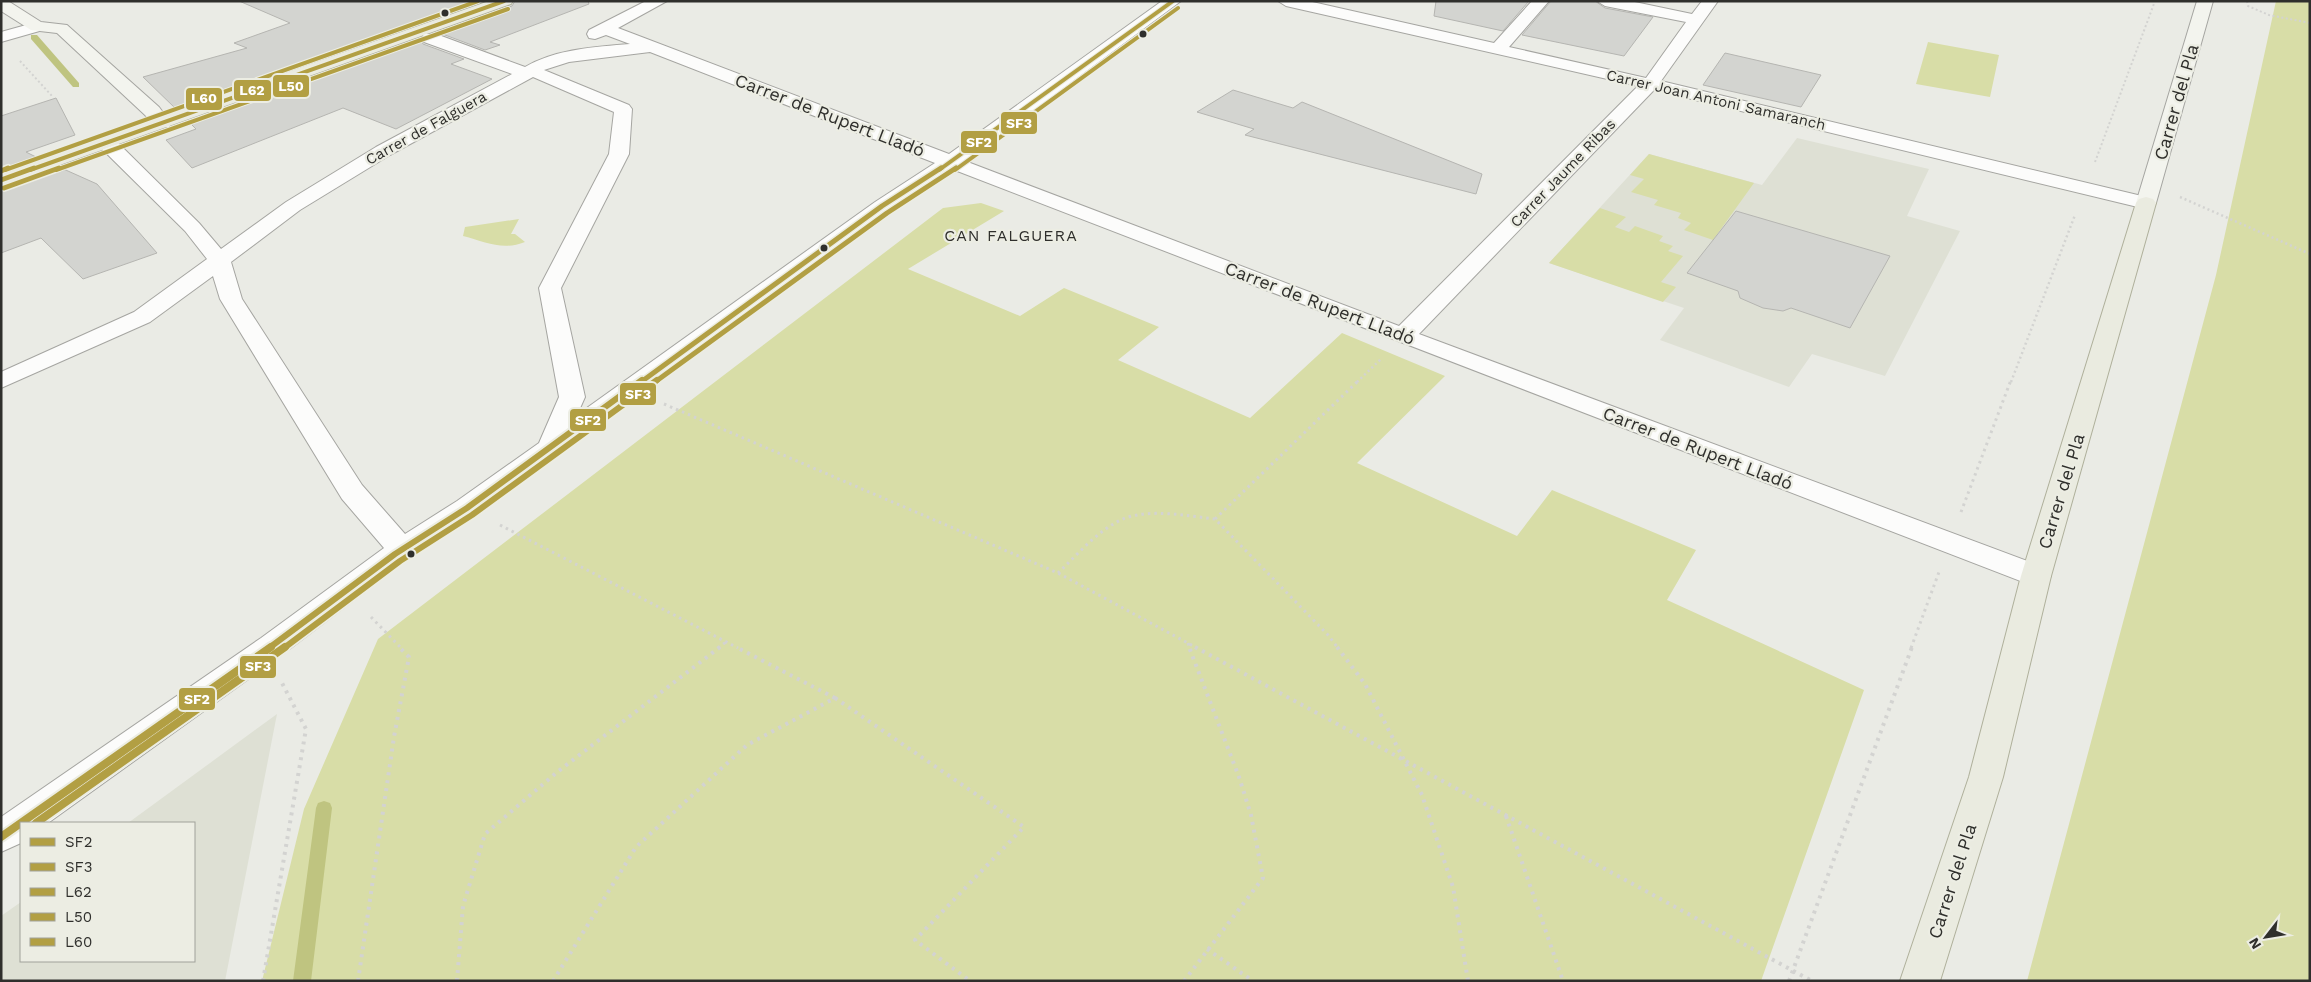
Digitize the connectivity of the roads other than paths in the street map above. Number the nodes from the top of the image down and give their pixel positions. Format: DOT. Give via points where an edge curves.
graph roads {
  1 [pos="658,1"];
  2 [pos="1173,1"];
  3 [pos="1286,1"];
  4 [pos="1368,1"];
  5 [pos="1542,1"];
  6 [pos="1606,1"];
  7 [pos="1710,1"];
  8 [pos="2205,1"];
  9 [pos="498,2"];
  10 [pos="1,4"];
  11 [pos="1349,16"];
  12 [pos="1698,20"];
  13 [pos="37,26"];
  14 [pos="605,29"];
  15 [pos="1,37"];
  16 [pos="430,38"];
  17 [pos="653,47"];
  18 [pos="1498,50"];
  19 [pos="540,69"];
  20 [pos="519,71"];
  21 [pos="1650,84"];
  22 [pos="162,123"];
  23 [pos="107,143"];
  24 [pos="952,161"];
  25 [pos="1,180"];
  26 [pos="2149,195"];
  27 [pos="220,260"];
  28 [pos="1404,335"];
  29 [pos="1,380"];
  30 [pos="550,447"];
  31 [pos="402,550"];
  32 [pos="2036,576"];
  33 [pos="22,822"];
  34 [pos="20,824"];
  35 [pos="1,837"];
  36 [pos="1920,981"];
  1 -- 14 [label="street"];
  2 -- 24 [label="street"];
  3 -- 11 [label="street, Carrer Joan Antoni Samaranch"];
  4 -- 11 [label="street"];
  5 -- 18 [label="street"];
  6 -- 12 [label="street"];
  7 -- 12 [label="street, Carrer Jaume Ribas"];
  8 -- 26 [label="main road, Carrer del Pla"];
  9 -- 22 [label="main road"];
  10 -- 13 [label="main road"];
  11 -- 18 [label="street, Carrer Joan Antoni Samaranch"];
  12 -- 21 [label="street, Carrer Jaume Ribas"];
  13 -- 15 [label="street"];
  13 -- 22 [label="main road" via="61,28"];
  14 -- 17 [label="street, Carrer de Rupert Lladó"];
  14 -- 19 [label="street"];
  16 -- 20 [label="street"];
  17 -- 19 [label="street, Carrer de Falguera" via="589,53"];
  17 -- 24 [label="street, Carrer de Rupert Lladó"];
  18 -- 21 [label="street, Carrer Joan Antoni Samaranch"];
  19 -- 27 [label="street, Carrer de Falguera" via="383,151 293,206"];
  19 -- 30 [label="street" via="623,109 619,154 550,288 572,397"];
  21 -- 26 [label="street, Carrer Joan Antoni Samaranch" via="2085,189"];
  21 -- 28 [label="street, Carrer Jaume Ribas"];
  22 -- 23 [label="main road"];
  23 -- 25 [label="main road"];
  23 -- 27 [label="street" via="192,227"];
  24 -- 28 [label="street, Carrer de Rupert Lladó"];
  24 -- 30 [label="street" via="874,211"];
  26 -- 32 [label="main road, Carrer del Pla"];
  27 -- 29 [label="street, Carrer de Falguera" via="142,317"];
  27 -- 31 [label="street" via="231,299 352,492"];
  28 -- 32 [label="street, Carrer de Rupert Lladó"];
  30 -- 31 [label="street" via="467,508"];
  31 -- 33 [label="street"];
  32 -- 36 [label="main road, Carrer del Pla" via="1986,777"];
  34 -- 35 [label="street"];
}
